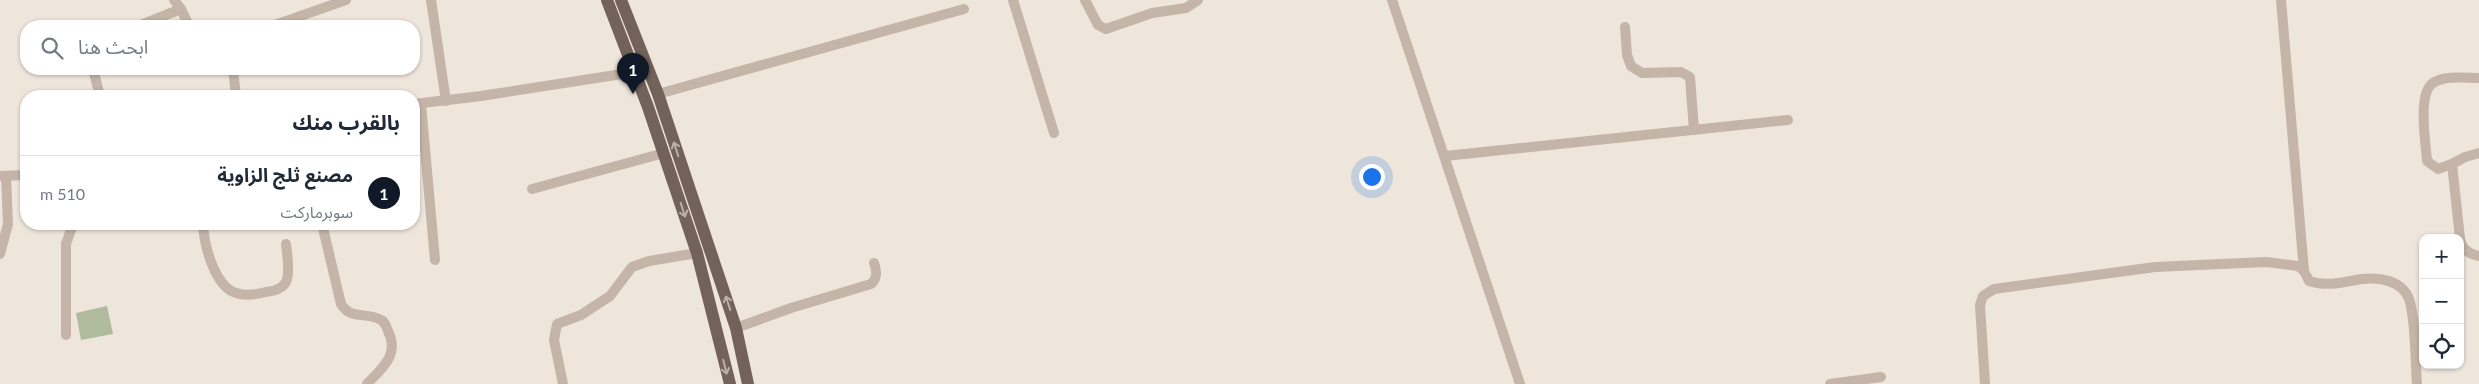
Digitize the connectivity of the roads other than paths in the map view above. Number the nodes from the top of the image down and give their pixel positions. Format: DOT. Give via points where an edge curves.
graph roads {
  1 [pos="174,0"];
  2 [pos="346,0"];
  3 [pos="431,0"];
  4 [pos="607,0"];
  5 [pos="621,0"];
  6 [pos="1013,0"];
  7 [pos="1085,0"];
  8 [pos="1198,0"];
  9 [pos="1392,0"];
  10 [pos="2281,0"];
  11 [pos="181,9"];
  12 [pos="964,9"];
  13 [pos="153,20"];
  14 [pos="186,20"];
  15 [pos="289,20"];
  16 [pos="1625,27"];
  17 [pos="635,72"];
  18 [pos="95,75"];
  19 [pos="234,75"];
  20 [pos="2479,78"];
  21 [pos="98,90"];
  22 [pos="235,90"];
  23 [pos="658,94"];
  24 [pos="446,101"];
  25 [pos="420,104"];
  26 [pos="1788,120"];
  27 [pos="1694,130"];
  28 [pos="420,132"];
  29 [pos="1054,133"];
  30 [pos="664,153"];
  31 [pos="2479,153"];
  32 [pos="1445,156"];
  33 [pos="2452,164"];
  34 [pos="3,176"];
  35 [pos="20,176"];
  36 [pos="532,189"];
  37 [pos="71,230"];
  38 [pos="203,230"];
  39 [pos="323,230"];
  40 [pos="2460,234"];
  41 [pos="286,244"];
  42 [pos="2464,247"];
  43 [pos="697,253"];
  44 [pos="0,254"];
  45 [pos="2479,256"];
  46 [pos="434,260"];
  47 [pos="874,263"];
  48 [pos="2304,272"];
  49 [pos="736,328"];
  50 [pos="66,336"];
  51 [pos="1881,377"];
  52 [pos="367,384"];
  53 [pos="563,384"];
  54 [pos="730,384"];
  55 [pos="748,384"];
  56 [pos="1520,384"];
  57 [pos="1830,384"];
  58 [pos="1986,384"];
  59 [pos="2418,384"];
  1 -- 11 [label="street"];
  2 -- 15 [label="street"];
  3 -- 24 [label="street"];
  4 -- 17 [label="main road"];
  5 -- 23 [label="main road"];
  6 -- 29 [label="street"];
  7 -- 8 [label="street" via="1098,26 1106,29 1152,13 1186,8"];
  9 -- 32 [label="street"];
  10 -- 48 [label="street"];
  11 -- 13 [label="street"];
  11 -- 14 [label="street"];
  12 -- 23 [label="street"];
  16 -- 27 [label="street" via="1630,66 1642,72 1681,72 1690,77"];
  17 -- 24 [label="street"];
  17 -- 30 [label="main road"];
  18 -- 21 [label="street"];
  19 -- 22 [label="street"];
  20 -- 33 [label="street" via="2445,79 2433,82 2428,88 2423,104 2427,161 2438,169"];
  49 -- 23 [label="main road, one-way"];
  24 -- 25 [label="street"];
  26 -- 27 [label="street"];
  27 -- 32 [label="street"];
  28 -- 46 [label="street"];
  30 -- 36 [label="street"];
  30 -- 43 [label="main road, one-way"];
  31 -- 33 [label="street"];
  32 -- 56 [label="street"];
  33 -- 40 [label="street"];
  34 -- 35 [label="street"];
  34 -- 44 [label="street" via="8,224"];
  37 -- 50 [label="street" via="66,244"];
  38 -- 41 [label="street" via="211,262 229,290 238,294 282,287 288,272"];
  39 -- 52 [label="street" via="341,304 346,312 383,321 392,337 390,361"];
  42 -- 45 [label="street" via="2470,254"];
  43 -- 53 [label="street" via="632,267 610,296 581,315 558,324 554,340"];
  43 -- 54 [label="main road, one-way"];
  47 -- 49 [label="street" via="876,274 871,284"];
  48 -- 58 [label="street" via="2289,263 2266,262 2156,267 1994,289 1983,296 1980,305"];
  48 -- 59 [label="street" via="2309,280 2316,283 2379,278 2398,286 2408,297"];
  49 -- 55 [label="main road"];
  51 -- 57 [label="street"];
}
